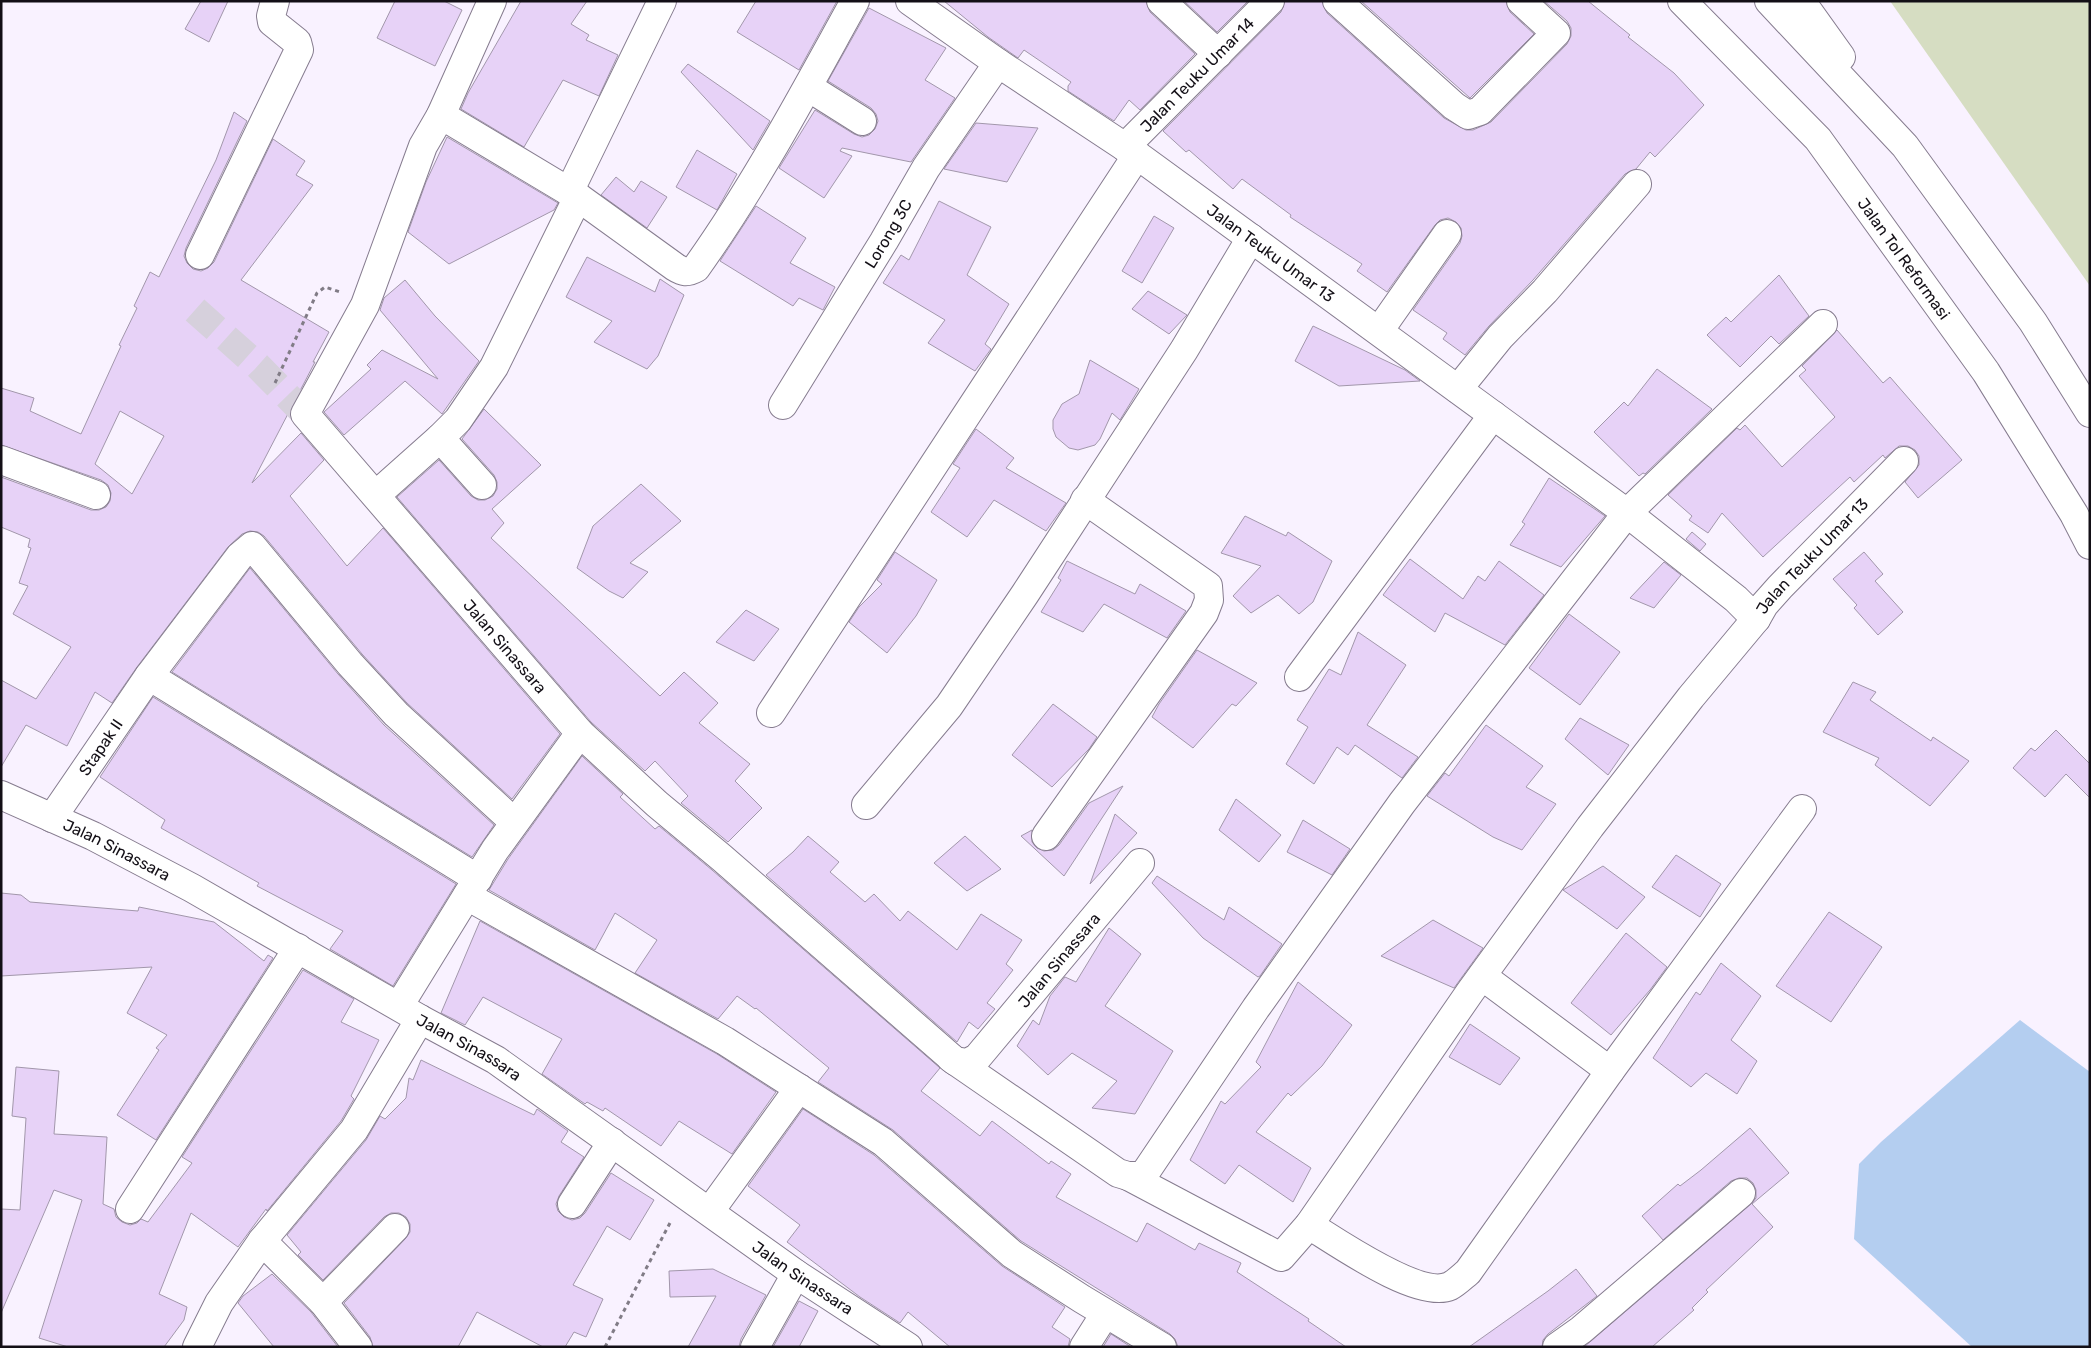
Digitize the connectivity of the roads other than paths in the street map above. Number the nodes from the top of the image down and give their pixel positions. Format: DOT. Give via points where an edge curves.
graph roads {
  1 [pos="274,1"];
  2 [pos="492,1"];
  3 [pos="662,1"];
  4 [pos="855,1"];
  5 [pos="1161,1"];
  6 [pos="1270,1"];
  7 [pos="1337,1"];
  8 [pos="1521,1"];
  9 [pos="1670,1"];
  10 [pos="1682,1"];
  11 [pos="1769,1"];
  12 [pos="1801,1"];
  13 [pos="916,3"];
  14 [pos="1218,54"];
  15 [pos="998,63"];
  16 [pos="808,87"];
  17 [pos="441,115"];
  18 [pos="862,122"];
  19 [pos="1818,140"];
  20 [pos="1905,146"];
  21 [pos="1131,151"];
  22 [pos="1637,184"];
  23 [pos="574,194"];
  24 [pos="1446,234"];
  25 [pos="1251,238"];
  26 [pos="200,255"];
  27 [pos="1823,324"];
  28 [pos="1378,331"];
  29 [pos="1458,389"];
  30 [pos="783,405"];
  31 [pos="2090,413"];
  32 [pos="1493,415"];
  33 [pos="440,438"];
  34 [pos="1,460"];
  35 [pos="1904,461"];
  36 [pos="482,485"];
  37 [pos="96,495"];
  38 [pos="376,495"];
  39 [pos="1085,500"];
  40 [pos="1627,513"];
  41 [pos="2090,545"];
  42 [pos="1756,619"];
  43 [pos="149,676"];
  44 [pos="1299,677"];
  45 [pos="771,713"];
  46 [pos="580,733"];
  47 [pos="1,795"];
  48 [pos="866,805"];
  49 [pos="1802,809"];
  50 [pos="52,818"];
  51 [pos="514,822"];
  52 [pos="1046,836"];
  53 [pos="1140,863"];
  54 [pos="472,887"];
  55 [pos="298,948"];
  56 [pos="1482,976"];
  57 [pos="410,1013"];
  58 [pos="951,1058"];
  59 [pos="1610,1071"];
  60 [pos="799,1088"];
  61 [pos="612,1142"];
  62 [pos="1137,1175"];
  63 [pos="1741,1193"];
  64 [pos="572,1204"];
  65 [pos="130,1209"];
  66 [pos="710,1211"];
  67 [pos="1310,1225"];
  68 [pos="395,1228"];
  69 [pos="262,1241"];
  70 [pos="796,1274"];
  71 [pos="323,1302"];
  72 [pos="1105,1314"];
  73 [pos="197,1347"];
  74 [pos="358,1347"];
  75 [pos="755,1347"];
  76 [pos="908,1347"];
  77 [pos="1084,1347"];
  78 [pos="1162,1347"];
  79 [pos="1557,1347"];
  1 -- 26 [label="main road" via="272,22 297,42 299,50"];
  2 -- 17 [label="main road"];
  3 -- 23 [label="main road"];
  4 -- 16 [label="main road"];
  5 -- 14 [label="main road"];
  6 -- 14 [label="main road, Jalan Teuku Umar 14"];
  7 -- 8 [label="main road" via="1454,106 1472,114 1480,111 1556,33"];
  9 -- 19 [label="main road"];
  10 -- 19 [label="main road, Jalan Tol Reformasi"];
  11 -- 20 [label="main road"];
  12 -- 20 [label="main road"];
  13 -- 15 [label="main road, Jalan Teuku Umar 13"];
  14 -- 21 [label="main road, Jalan Teuku Umar 14"];
  15 -- 21 [label="main road, Jalan Teuku Umar 13"];
  15 -- 30 [label="main road, Lorong 3C" via="926,168"];
  16 -- 18 [label="main road"];
  16 -- 23 [label="main road" via="726,225 696,268 689,272 674,267"];
  17 -- 23 [label="main road"];
  17 -- 38 [label="main road, Jalan Sinassara" via="423,146 365,305 305,414"];
  19 -- 41 [label="main road, Jalan Tol Reformasi" via="1986,372"];
  20 -- 31 [label="main road" via="2034,322"];
  21 -- 25 [label="main road, Jalan Teuku Umar 13"];
  21 -- 45 [label="main road, Jalan Teuku Umar 14"];
  22 -- 29 [label="main road" via="1545,291 1500,337"];
  23 -- 33 [label="main road" via="494,367 458,420"];
  24 -- 28 [label="main road"];
  25 -- 28 [label="main road, Jalan Teuku Umar 13"];
  25 -- 39 [label="main road" via="1184,350"];
  27 -- 40 [label="main road"];
  28 -- 29 [label="main road, Jalan Teuku Umar 13"];
  29 -- 32 [label="main road, Jalan Teuku Umar 13"];
  32 -- 40 [label="main road, Jalan Teuku Umar 13"];
  32 -- 44 [label="main road"];
  33 -- 36 [label="main road"];
  33 -- 38 [label="main road"];
  34 -- 37 [label="main road"];
  35 -- 42 [label="main road, Jalan Teuku Umar 13" via="1780,587"];
  38 -- 46 [label="main road, Jalan Sinassara"];
  39 -- 48 [label="main road" via="949,706"];
  39 -- 52 [label="main road" via="1208,586 1209,600 1204,612"];
  40 -- 42 [label="main road, Jalan Teuku Umar 13" via="1736,599"];
  40 -- 62 [label="main road" via="1402,803"];
  42 -- 56 [label="main road" via="1590,827"];
  43 -- 50 [label="main road, Stapak II"];
  43 -- 51 [label="main road, Stapak II" via="240,556 252,546 390,707"];
  43 -- 54 [label="main road"];
  46 -- 51 [label="main road"];
  46 -- 58 [label="main road, Jalan Sinassara" via="657,804"];
  47 -- 50 [label="main road, Jalan Sinassara"];
  49 -- 59 [label="main road"];
  50 -- 55 [label="main road, Jalan Sinassara" via="93,836"];
  51 -- 54 [label="main road"];
  53 -- 58 [label="main road, Jalan Sinassara" via="977,1058 967,1063"];
  54 -- 57 [label="main road"];
  54 -- 60 [label="main road"];
  55 -- 57 [label="main road, Jalan Sinassara"];
  55 -- 65 [label="main road"];
  56 -- 59 [label="main road"];
  56 -- 67 [label="main road"];
  57 -- 61 [label="main road, Jalan Sinassara" via="496,1060"];
  57 -- 69 [label="main road" via="354,1130"];
  58 -- 62 [label="main road, Jalan Sinassara" via="1118,1173"];
  59 -- 67 [label="main road" via="1468,1272 1450,1287 1426,1288 1406,1281"];
  60 -- 66 [label="main road"];
  60 -- 72 [label="main road" via="883,1142 1012,1254"];
  61 -- 64 [label="main road"];
  61 -- 66 [label="main road, Jalan Sinassara"];
  62 -- 67 [label="main road, Jalan Sinassara" via="1282,1257"];
  63 -- 79 [label="main road"];
  66 -- 70 [label="main road, Jalan Sinassara"];
  68 -- 71 [label="main road"];
  69 -- 71 [label="main road"];
  69 -- 73 [label="main road" via="219,1303"];
  70 -- 75 [label="main road"];
  70 -- 76 [label="main road, Jalan Sinassara"];
  71 -- 74 [label="main road"];
  72 -- 77 [label="main road"];
  72 -- 78 [label="main road"];
}
